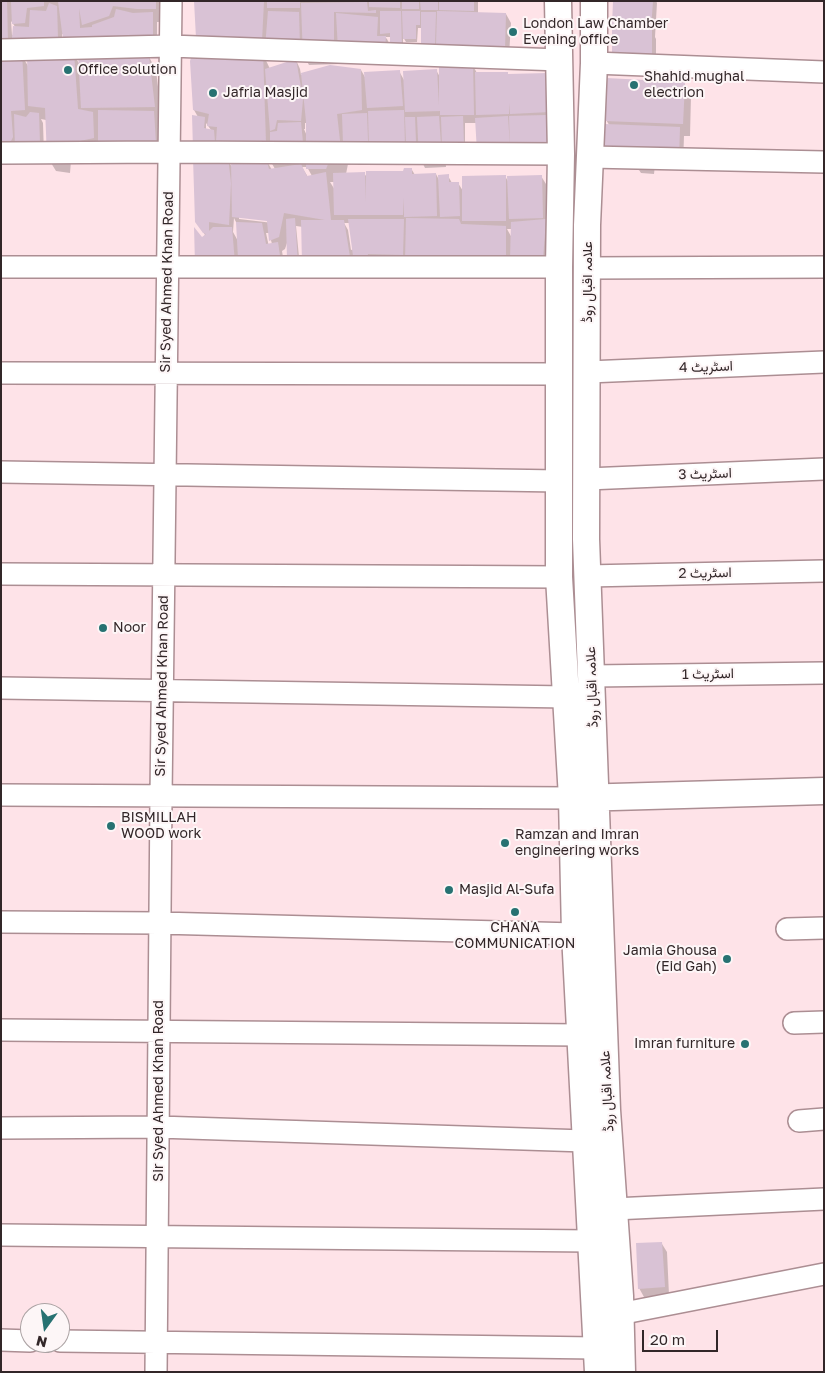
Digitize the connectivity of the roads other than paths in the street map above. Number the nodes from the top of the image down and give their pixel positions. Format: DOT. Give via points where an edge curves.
graph roads {
  1 [pos="171,1"];
  2 [pos="558,1"];
  3 [pos="594,1"];
  4 [pos="170,46"];
  5 [pos="1,50"];
  6 [pos="560,60"];
  7 [pos="594,63"];
  8 [pos="824,72"];
  9 [pos="169,152"];
  10 [pos="1,153"];
  11 [pos="561,154"];
  12 [pos="590,156"];
  13 [pos="824,162"];
  14 [pos="1,267"];
  15 [pos="168,267"];
  16 [pos="559,267"];
  17 [pos="824,267"];
  18 [pos="588,268"];
  19 [pos="824,362"];
  20 [pos="588,372"];
  21 [pos="1,373"];
  22 [pos="166,374"];
  23 [pos="559,374"];
  24 [pos="824,469"];
  25 [pos="1,472"];
  26 [pos="165,475"];
  27 [pos="587,479"];
  28 [pos="559,481"];
  29 [pos="824,570"];
  30 [pos="1,574"];
  31 [pos="164,574"];
  32 [pos="587,576"];
  33 [pos="559,577"];
  34 [pos="824,673"];
  35 [pos="592,676"];
  36 [pos="1,688"];
  37 [pos="163,691"];
  38 [pos="566,697"];
  39 [pos="824,791"];
  40 [pos="1,795"];
  41 [pos="161,796"];
  42 [pos="584,799"];
  43 [pos="1,922"];
  44 [pos="160,923"];
  45 [pos="824,928"];
  46 [pos="787,929"];
  47 [pos="575,934"];
  48 [pos="824,1022"];
  49 [pos="794,1023"];
  50 [pos="1,1030"];
  51 [pos="159,1032"];
  52 [pos="581,1035"];
  53 [pos="824,1119"];
  54 [pos="798,1121"];
  55 [pos="158,1127"];
  56 [pos="1,1128"];
  57 [pos="585,1141"];
  58 [pos="824,1199"];
  59 [pos="614,1209"];
  60 [pos="1,1235"];
  61 [pos="158,1237"];
  62 [pos="591,1241"];
  63 [pos="824,1274"];
  64 [pos="619,1314"];
  65 [pos="1,1340"];
  66 [pos="20,1341"];
  67 [pos="70,1341"];
  68 [pos="156,1342"];
  69 [pos="597,1360"];
  70 [pos="156,1372"];
  71 [pos="622,1372"];
  1 -- 4 [label="street, Sir Syed Ahmed Khan Road"];
  2 -- 6 [label="street, علامہ اقبال روڈ"];
  3 -- 7 [label="street, علامہ اقبال روڈ"];
  4 -- 5 [label="street"];
  4 -- 6 [label="street"];
  4 -- 9 [label="street, Sir Syed Ahmed Khan Road"];
  6 -- 11 [label="street, علامہ اقبال روڈ"];
  7 -- 8 [label="street"];
  7 -- 12 [label="street, علامہ اقبال روڈ"];
  9 -- 10 [label="street"];
  9 -- 11 [label="street"];
  9 -- 15 [label="street, Sir Syed Ahmed Khan Road"];
  11 -- 16 [label="street, علامہ اقبال روڈ"];
  12 -- 13 [label="street"];
  12 -- 18 [label="street, علامہ اقبال روڈ"];
  14 -- 15 [label="street"];
  15 -- 16 [label="street"];
  15 -- 22 [label="street, Sir Syed Ahmed Khan Road"];
  16 -- 23 [label="street, علامہ اقبال روڈ"];
  17 -- 18 [label="street"];
  18 -- 20 [label="street, علامہ اقبال روڈ"];
  19 -- 20 [label="street, اسٹریٹ 4"];
  20 -- 27 [label="street, علامہ اقبال روڈ"];
  21 -- 22 [label="street"];
  22 -- 23 [label="street"];
  22 -- 26 [label="street, Sir Syed Ahmed Khan Road"];
  23 -- 28 [label="street, علامہ اقبال روڈ"];
  24 -- 27 [label="street, اسٹریٹ 3"];
  25 -- 26 [label="street"];
  26 -- 28 [label="street"];
  26 -- 31 [label="street, Sir Syed Ahmed Khan Road"];
  27 -- 32 [label="street, علامہ اقبال روڈ"];
  28 -- 33 [label="street, علامہ اقبال روڈ"];
  29 -- 32 [label="street, اسٹریٹ 2"];
  30 -- 31 [label="street"];
  31 -- 33 [label="street"];
  31 -- 37 [label="street, Sir Syed Ahmed Khan Road"];
  32 -- 35 [label="street, علامہ اقبال روڈ"];
  33 -- 38 [label="street, علامہ اقبال روڈ"];
  34 -- 35 [label="street, اسٹریٹ 1"];
  35 -- 42 [label="street, علامہ اقبال روڈ"];
  36 -- 37 [label="street"];
  37 -- 38 [label="street"];
  37 -- 41 [label="street, Sir Syed Ahmed Khan Road"];
  38 -- 42 [label="street, علامہ اقبال روڈ"];
  39 -- 42 [label="street"];
  40 -- 41 [label="street"];
  41 -- 42 [label="street"];
  41 -- 44 [label="street, Sir Syed Ahmed Khan Road"];
  42 -- 47 [label="street, علامہ اقبال روڈ"];
  42 -- 59 [label="street, علامہ اقبال روڈ"];
  43 -- 44 [label="street"];
  44 -- 47 [label="street"];
  44 -- 51 [label="street, Sir Syed Ahmed Khan Road"];
  45 -- 46 [label="street"];
  47 -- 52 [label="street, علامہ اقبال روڈ"];
  48 -- 49 [label="street"];
  50 -- 51 [label="street"];
  51 -- 52 [label="street"];
  51 -- 55 [label="street, Sir Syed Ahmed Khan Road"];
  52 -- 57 [label="street, علامہ اقبال روڈ"];
  53 -- 54 [label="street"];
  55 -- 56 [label="street"];
  55 -- 57 [label="street"];
  55 -- 61 [label="street, Sir Syed Ahmed Khan Road"];
  57 -- 62 [label="street, علامہ اقبال روڈ"];
  58 -- 59 [label="street"];
  59 -- 64 [label="street, علامہ اقبال روڈ"];
  60 -- 61 [label="street"];
  61 -- 62 [label="street"];
  61 -- 68 [label="street, Sir Syed Ahmed Khan Road"];
  62 -- 69 [label="street, علامہ اقبال روڈ"];
  63 -- 64 [label="street"];
  64 -- 71 [label="street, علامہ اقبال روڈ"];
  65 -- 66 [label="street"];
  67 -- 68 [label="street"];
  68 -- 69 [label="street"];
  68 -- 70 [label="street, Sir Syed Ahmed Khan Road"];
}
